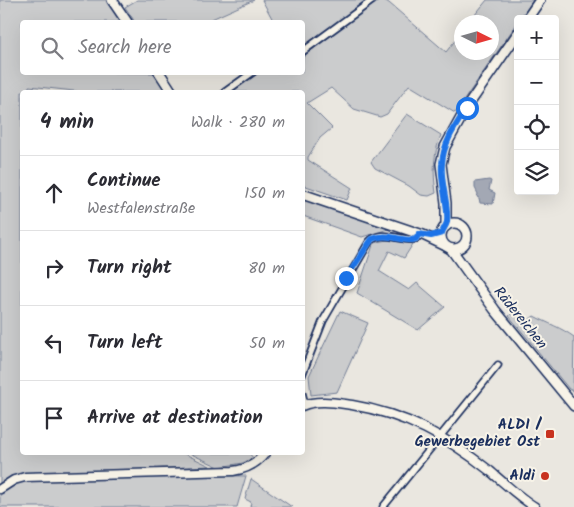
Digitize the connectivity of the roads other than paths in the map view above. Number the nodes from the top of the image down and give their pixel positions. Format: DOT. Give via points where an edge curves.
graph roads {
  1 [pos="112,0"];
  2 [pos="372,0"];
  3 [pos="540,0"];
  4 [pos="530,15"];
  5 [pos="126,20"];
  6 [pos="514,39"];
  7 [pos="305,50"];
  8 [pos="161,75"];
  9 [pos="249,75"];
  10 [pos="171,90"];
  11 [pos="228,90"];
  12 [pos="305,195"];
  13 [pos="446,203"];
  14 [pos="458,224"];
  15 [pos="444,229"];
  16 [pos="421,235"];
  17 [pos="463,246"];
  18 [pos="448,247"];
  19 [pos="466,269"];
  20 [pos="498,365"];
  21 [pos="305,366"];
  22 [pos="305,406"];
  23 [pos="574,406"];
  24 [pos="441,436"];
  25 [pos="263,455"];
  26 [pos="0,489"];
  27 [pos="383,507"];
  28 [pos="535,507"];
  1 -- 5 [label="main road"];
  2 -- 7 [label="street"];
  3 -- 4 [label="main road"];
  6 -- 13 [label="main road" via="445,146 442,168"];
  8 -- 10 [label="main road"];
  9 -- 11 [label="street"];
  12 -- 16 [label="main road"];
  13 -- 14 [label="main road"];
  13 -- 15 [label="main road"];
  14 -- 15 [label="main road" via="452,223"];
  14 -- 17 [label="main road" via="467,234"];
  15 -- 16 [label="main road" via="435,236"];
  15 -- 18 [label="main road" via="441,239"];
  16 -- 18 [label="main road"];
  16 -- 21 [label="street" via="412,240 383,236 368,242 323,321"];
  17 -- 18 [label="main road" via="458,249"];
  17 -- 19 [label="main road, Rädereichen"];
  18 -- 19 [label="main road, Rädereichen"];
  19 -- 23 [label="main road, Rädereichen"];
  20 -- 24 [label="street"];
  22 -- 24 [label="street" via="334,403 369,409 406,420"];
  24 -- 27 [label="street"];
  24 -- 28 [label="street"];
  25 -- 26 [label="street" via="256,463 239,470 25,477"];
}
